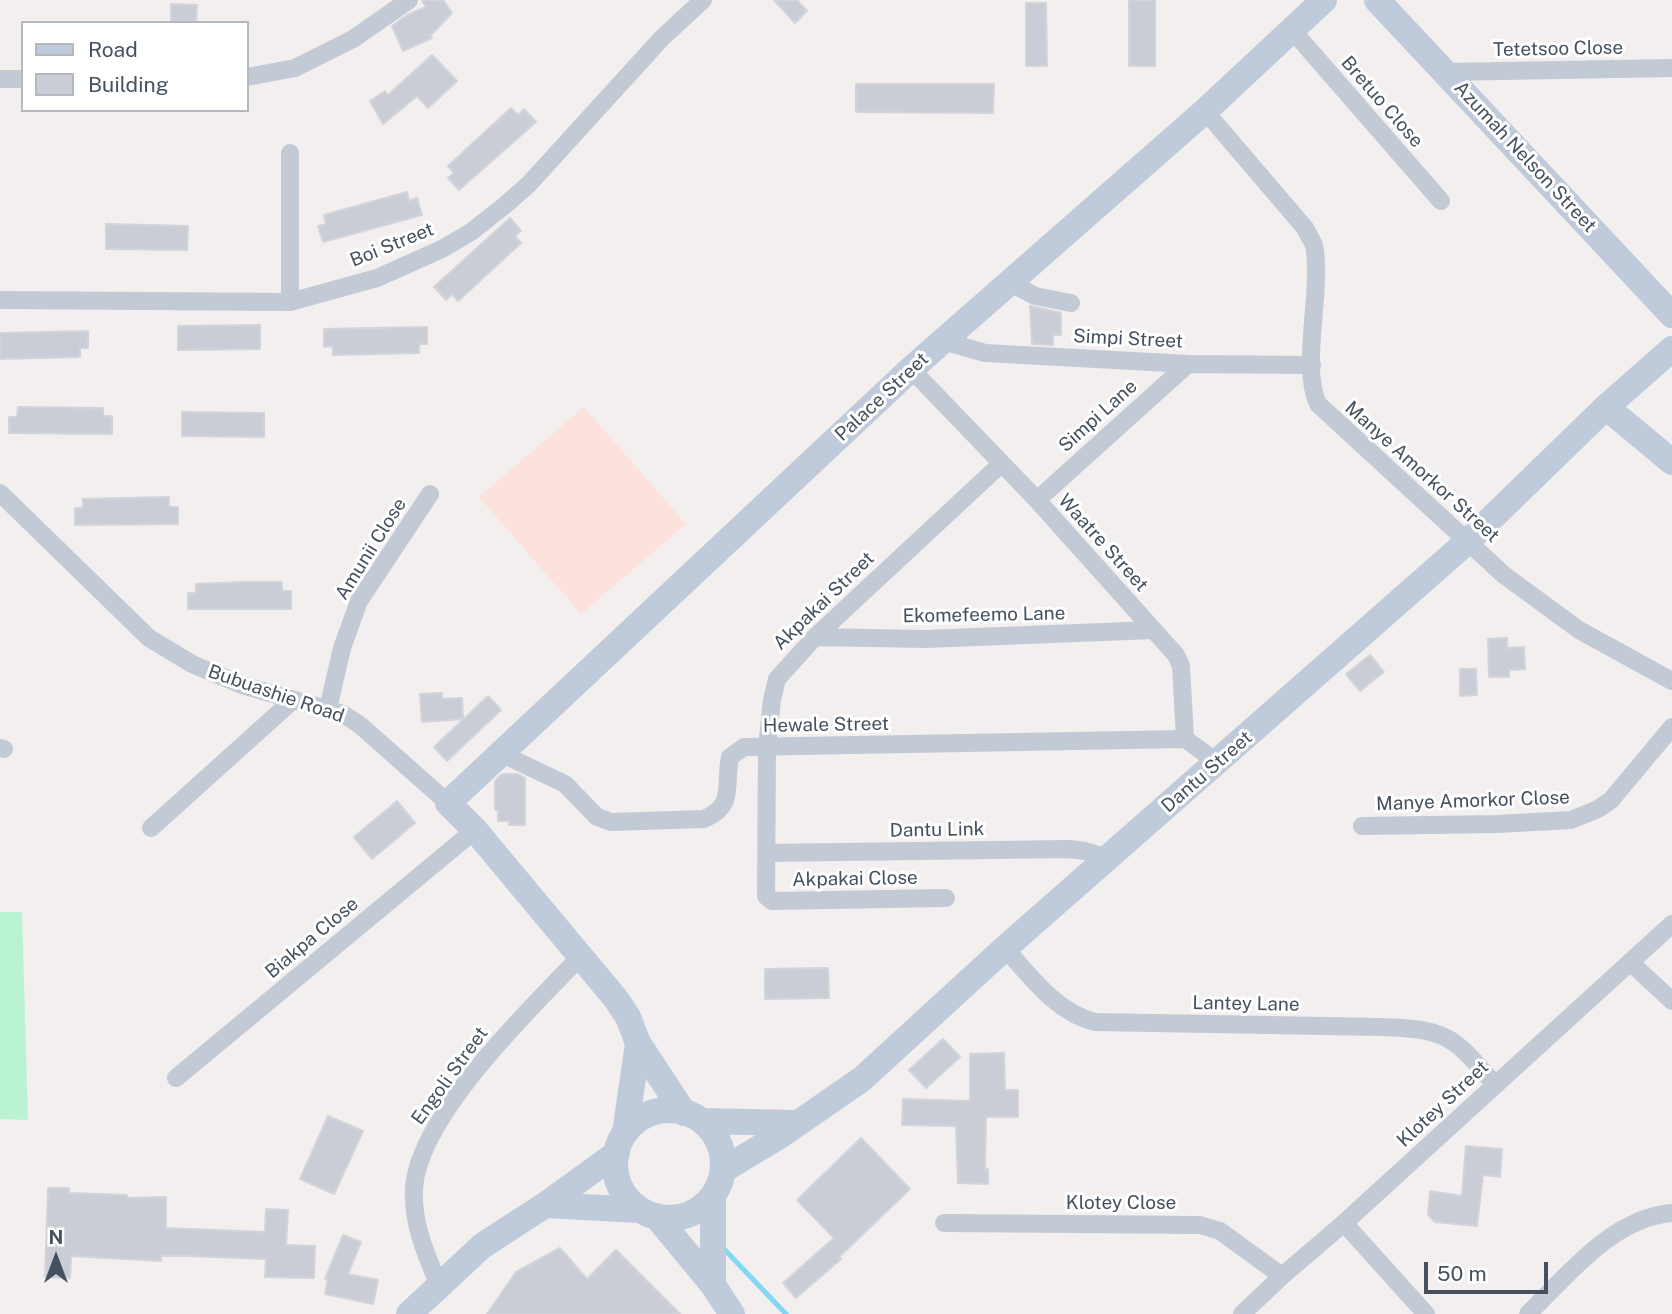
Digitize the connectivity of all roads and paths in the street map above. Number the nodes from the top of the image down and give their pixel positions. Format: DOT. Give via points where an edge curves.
graph roads {
  1 [pos="409,0"];
  2 [pos="703,0"];
  3 [pos="1324,0"];
  4 [pos="1377,0"];
  5 [pos="1292,30"];
  6 [pos="1672,68"];
  7 [pos="1446,72"];
  8 [pos="248,77"];
  9 [pos="0,79"];
  10 [pos="21,79"];
  11 [pos="1205,111"];
  12 [pos="289,153"];
  13 [pos="1441,201"];
  14 [pos="1009,282"];
  15 [pos="0,300"];
  16 [pos="289,302"];
  17 [pos="1071,303"];
  18 [pos="1672,315"];
  19 [pos="943,341"];
  20 [pos="1672,349"];
  21 [pos="1188,364"];
  22 [pos="1312,365"];
  23 [pos="911,369"];
  24 [pos="1606,407"];
  25 [pos="1672,462"];
  26 [pos="1001,464"];
  27 [pos="0,493"];
  28 [pos="430,494"];
  29 [pos="1037,500"];
  30 [pos="1468,541"];
  31 [pos="1153,631"];
  32 [pos="815,636"];
  33 [pos="1672,681"];
  34 [pos="292,701"];
  35 [pos="328,709"];
  36 [pos="1672,727"];
  37 [pos="1185,739"];
  38 [pos="767,747"];
  39 [pos="500,753"];
  40 [pos="1217,762"];
  41 [pos="448,803"];
  42 [pos="1362,826"];
  43 [pos="151,828"];
  44 [pos="475,830"];
  45 [pos="766,853"];
  46 [pos="1108,858"];
  47 [pos="766,896"];
  48 [pos="947,898"];
  49 [pos="1672,924"];
  50 [pos="1005,948"];
  51 [pos="581,956"];
  52 [pos="1630,962"];
  53 [pos="1672,1000"];
  54 [pos="638,1042"];
  55 [pos="176,1078"];
  56 [pos="1495,1084"];
  57 [pos="693,1117"];
  58 [pos="796,1123"];
  59 [pos="621,1143"];
  60 [pos="723,1170"];
  61 [pos="713,1196"];
  62 [pos="545,1205"];
  63 [pos="648,1213"];
  64 [pos="1672,1213"];
  65 [pos="944,1223"];
  66 [pos="1345,1223"];
  67 [pos="1282,1276"];
  68 [pos="713,1285"];
  69 [pos="439,1286"];
  70 [pos="409,1314"];
  71 [pos="732,1314"];
  72 [pos="1241,1314"];
  73 [pos="1426,1314"];
  74 [pos="1528,1314"];
  1 -- 8 [label="street" via="353,39 295,68"];
  2 -- 16 [label="street, Boi Street" via="661,39 529,184 471,232 377,278"];
  3 -- 5 [label="street, Palace Street"];
  4 -- 7 [label="street, Azumah Nelson Street"];
  5 -- 11 [label="street, Palace Street"];
  5 -- 13 [label="street, Bretuo Close"];
  6 -- 7 [label="street, Tetetsoo Close"];
  7 -- 18 [label="street, Azumah Nelson Street"];
  9 -- 10 [label="street"];
  11 -- 14 [label="street, Palace Street"];
  11 -- 22 [label="street, Manye Amorkor Street" via="1305,228 1314,245"];
  12 -- 16 [label="street"];
  14 -- 17 [label="street" via="1035,296"];
  14 -- 19 [label="street, Palace Street"];
  15 -- 16 [label="street, Boi Street"];
  19 -- 21 [label="street, Simpi Street" via="985,353"];
  19 -- 23 [label="street, Palace Street"];
  20 -- 24 [label="street, Dantu Street"];
  21 -- 22 [label="street, Simpi Street"];
  21 -- 29 [label="street, Simpi Lane"];
  22 -- 30 [label="street, Manye Amorkor Street" via="1315,398 1324,411"];
  23 -- 26 [label="street, Waatre Street"];
  23 -- 39 [label="street, Palace Street"];
  24 -- 25 [label="street"];
  24 -- 30 [label="street, Dantu Street"];
  26 -- 29 [label="street, Waatre Street"];
  26 -- 32 [label="street, Akpakai Street"];
  27 -- 34 [label="street, Bubuashie Road" via="149,638 192,664"];
  28 -- 35 [label="street, Amunii Close" via="359,601"];
  29 -- 31 [label="street, Waatre Street"];
  30 -- 33 [label="street, Manye Amorkor Street" via="1549,610"];
  30 -- 40 [label="street, Dantu Street"];
  31 -- 32 [label="street, Ekomefeemo Lane" via="926,639"];
  31 -- 37 [label="street, Waatre Street" via="1180,663"];
  32 -- 38 [label="street, Akpakai Street" via="777,679"];
  34 -- 35 [label="street, Bubuashie Road"];
  34 -- 43 [label="street"];
  35 -- 41 [label="street, Bubuashie Road" via="360,725"];
  36 -- 42 [label="street, Manye Amorkor Close" via="1611,800 1571,821"];
  37 -- 38 [label="street, Hewale Street"];
  37 -- 40 [label="street"];
  38 -- 39 [label="street, Hewale Street" via="744,747 730,757 725,803 717,814 704,819 611,822 597,817 565,784"];
  38 -- 45 [label="street, Akpakai Street"];
  39 -- 41 [label="street, Palace Street"];
  40 -- 46 [label="street, Dantu Street"];
  41 -- 44 [label="street, Bubuashie Road"];
  44 -- 51 [label="street, Bubuashie Road"];
  44 -- 55 [label="street, Biakpa Close"];
  45 -- 46 [label="street, Dantu Link" via="1069,849"];
  45 -- 47 [label="street, Akpakai Street"];
  46 -- 50 [label="street, Dantu Street"];
  47 -- 48 [label="street, Akpakai Close" via="772,901"];
  49 -- 52 [label="street, Klotey Street"];
  50 -- 56 [label="street, Lantey Lane" via="1049,995 1081,1019 1422,1030 1458,1045"];
  50 -- 58 [label="street, Dantu Street" via="862,1079"];
  51 -- 54 [label="street, Bubuashie Road" via="628,1017"];
  51 -- 69 [label="street, Engoli Street" via="506,1035 430,1135 417,1170 415,1213"];
  52 -- 53 [label="street"];
  52 -- 56 [label="street, Klotey Street"];
  54 -- 57 [label="street, Bubuashie Road"];
  54 -- 59 [label="street"];
  56 -- 66 [label="street, Klotey Street"];
  57 -- 58 [label="street"];
  57 -- 59 [label="street" via="668,1111 652,1114 637,1121"];
  57 -- 60 [label="street" via="714,1134 722,1151"];
  58 -- 60 [label="street, Dantu Street"];
  59 -- 62 [label="street"];
  59 -- 63 [label="street" via="615,1169 620,1185 628,1199"];
  60 -- 61 [label="street"];
  61 -- 63 [label="street" via="688,1215 672,1218"];
  61 -- 68 [label="street"];
  62 -- 63 [label="street"];
  62 -- 69 [label="street" via="482,1246"];
  63 -- 68 [label="street"];
  64 -- 74 [label="street" via="1640,1221 1595,1249"];
  65 -- 67 [label="street, Klotey Close" via="1200,1225 1220,1231"];
  66 -- 67 [label="street, Klotey Street"];
  66 -- 73 [label="street"];
  67 -- 72 [label="street, Klotey Street"];
  68 -- 71 [label="street"];
  69 -- 70 [label="street"];
}
